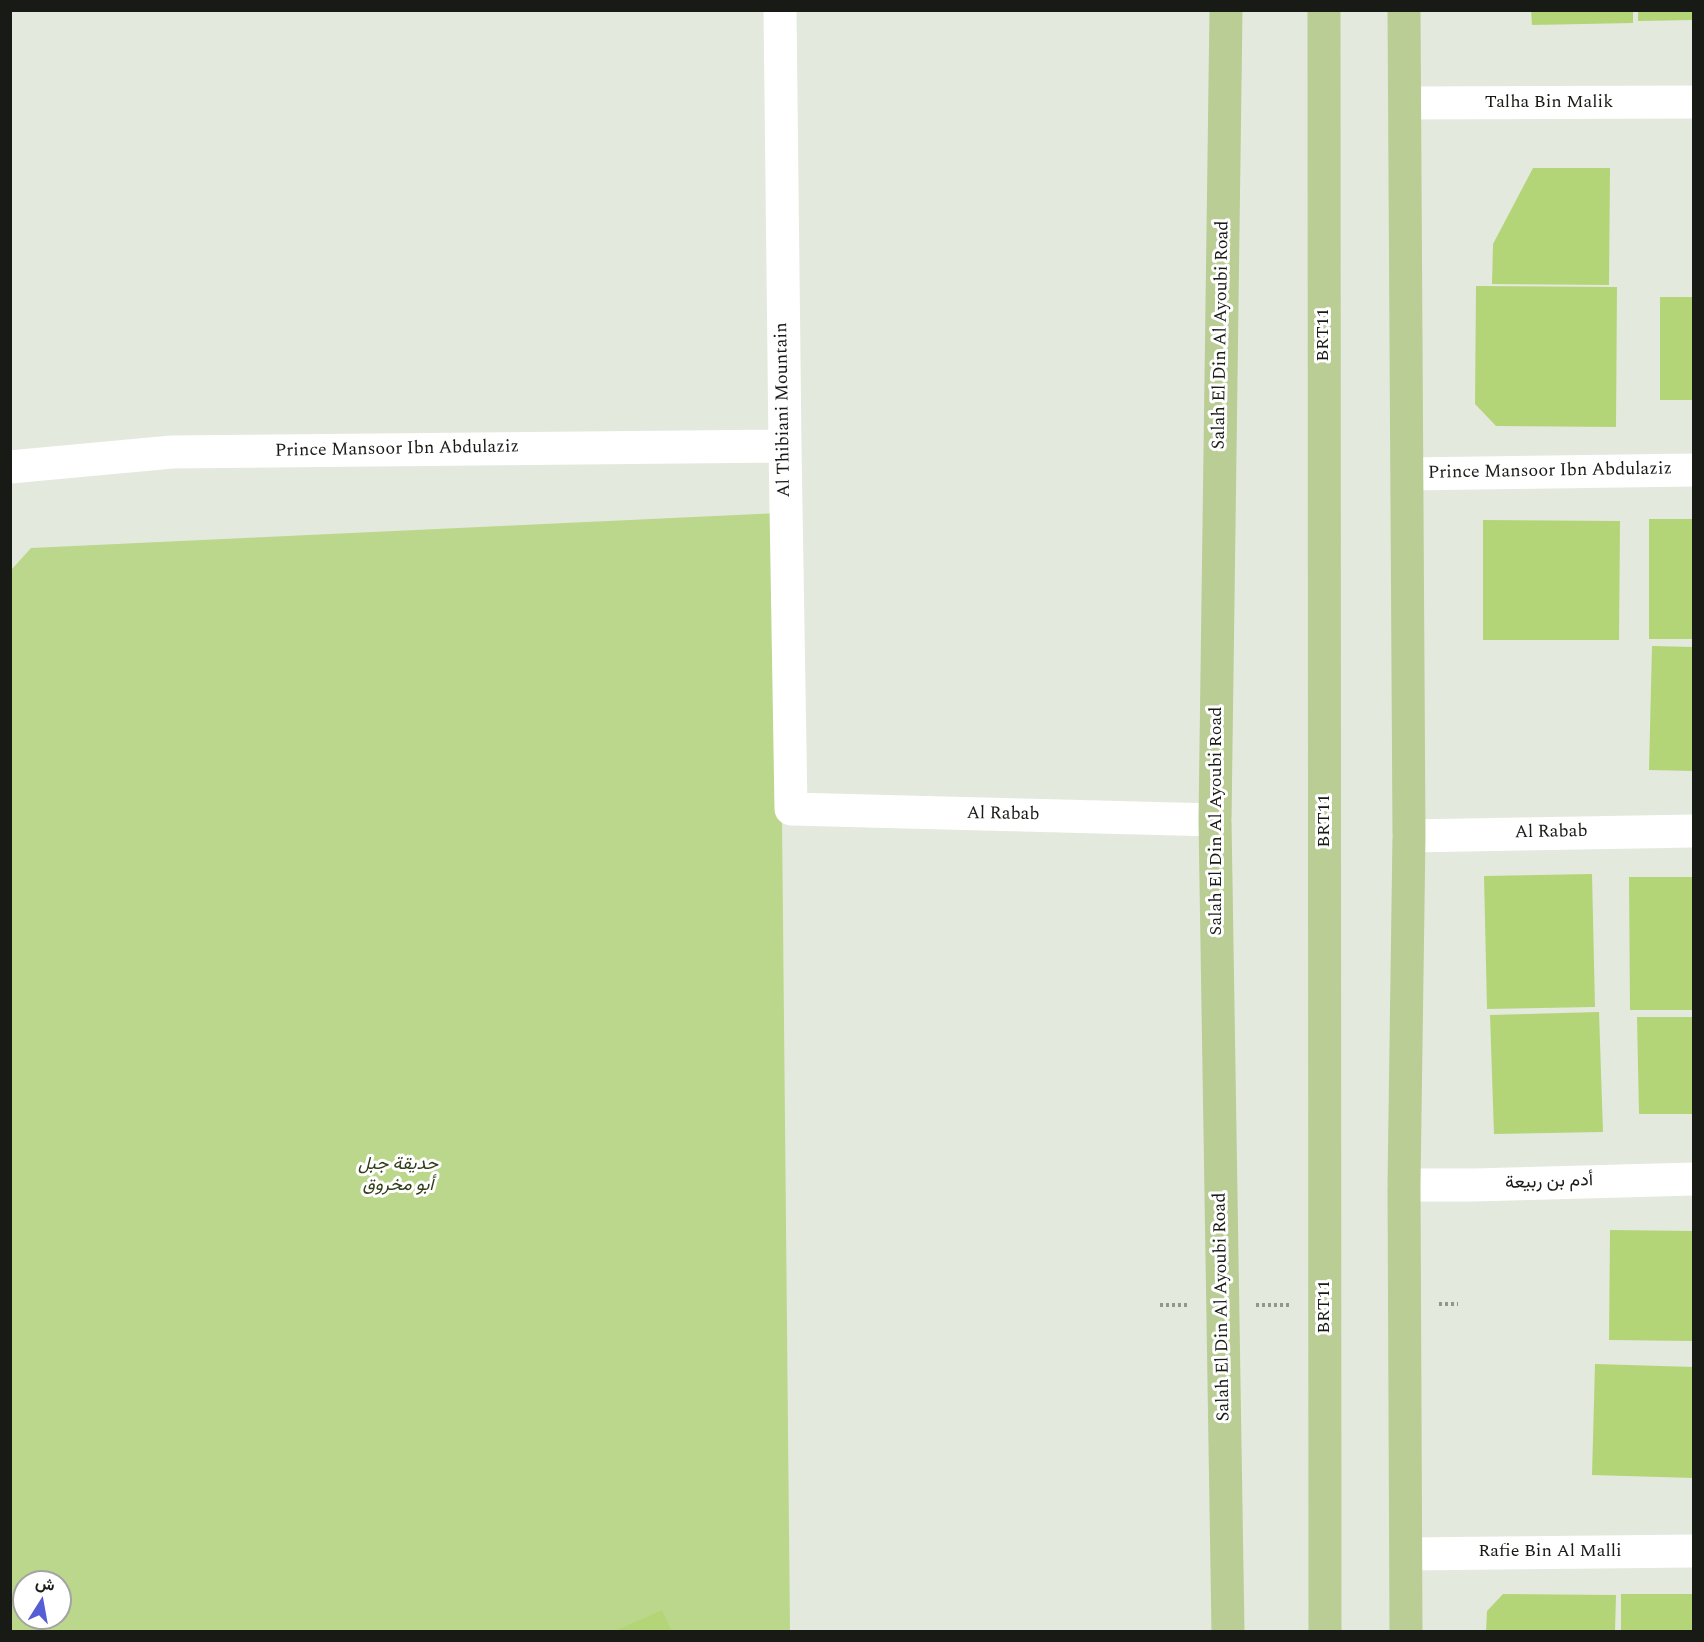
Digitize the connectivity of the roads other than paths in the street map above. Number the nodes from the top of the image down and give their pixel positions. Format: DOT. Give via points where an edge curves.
graph roads {
  1 [pos="780,10"];
  2 [pos="1226,10"];
  3 [pos="1324,10"];
  4 [pos="1404,10"];
  5 [pos="1694,102"];
  6 [pos="1405,103"];
  7 [pos="784,446"];
  8 [pos="10,467"];
  9 [pos="1694,470"];
  10 [pos="1407,474"];
  11 [pos="791,809"];
  12 [pos="1215,820"];
  13 [pos="1694,831"];
  14 [pos="1409,836"];
  15 [pos="1694,1179"];
  16 [pos="1404,1185"];
  17 [pos="1694,1551"];
  18 [pos="1406,1554"];
  19 [pos="1228,1632"];
  20 [pos="1325,1632"];
  21 [pos="1406,1632"];
  1 -- 7 [label="street, Al Thibiani Mountain"];
  2 -- 12 [label="main road, Salah El Din Al Ayoubi Road"];
  3 -- 20 [label="main road, BRT11"];
  4 -- 6 [label="main road"];
  5 -- 6 [label="street, Talha Bin Malik"];
  6 -- 10 [label="main road"];
  7 -- 8 [label="street, Prince Mansoor Ibn Abdulaziz" via="172,452"];
  7 -- 11 [label="street, Al Thibiani Mountain"];
  9 -- 10 [label="street, Prince Mansoor Ibn Abdulaziz"];
  10 -- 14 [label="main road"];
  11 -- 12 [label="street, Al Rabab"];
  12 -- 19 [label="main road, Salah El Din Al Ayoubi Road"];
  13 -- 14 [label="street, Al Rabab"];
  14 -- 16 [label="main road"];
  15 -- 16 [label="street, أدم بن ربيعة"];
  16 -- 18 [label="main road"];
  17 -- 18 [label="street, Rafie Bin Al Malli"];
  18 -- 21 [label="main road"];
}
